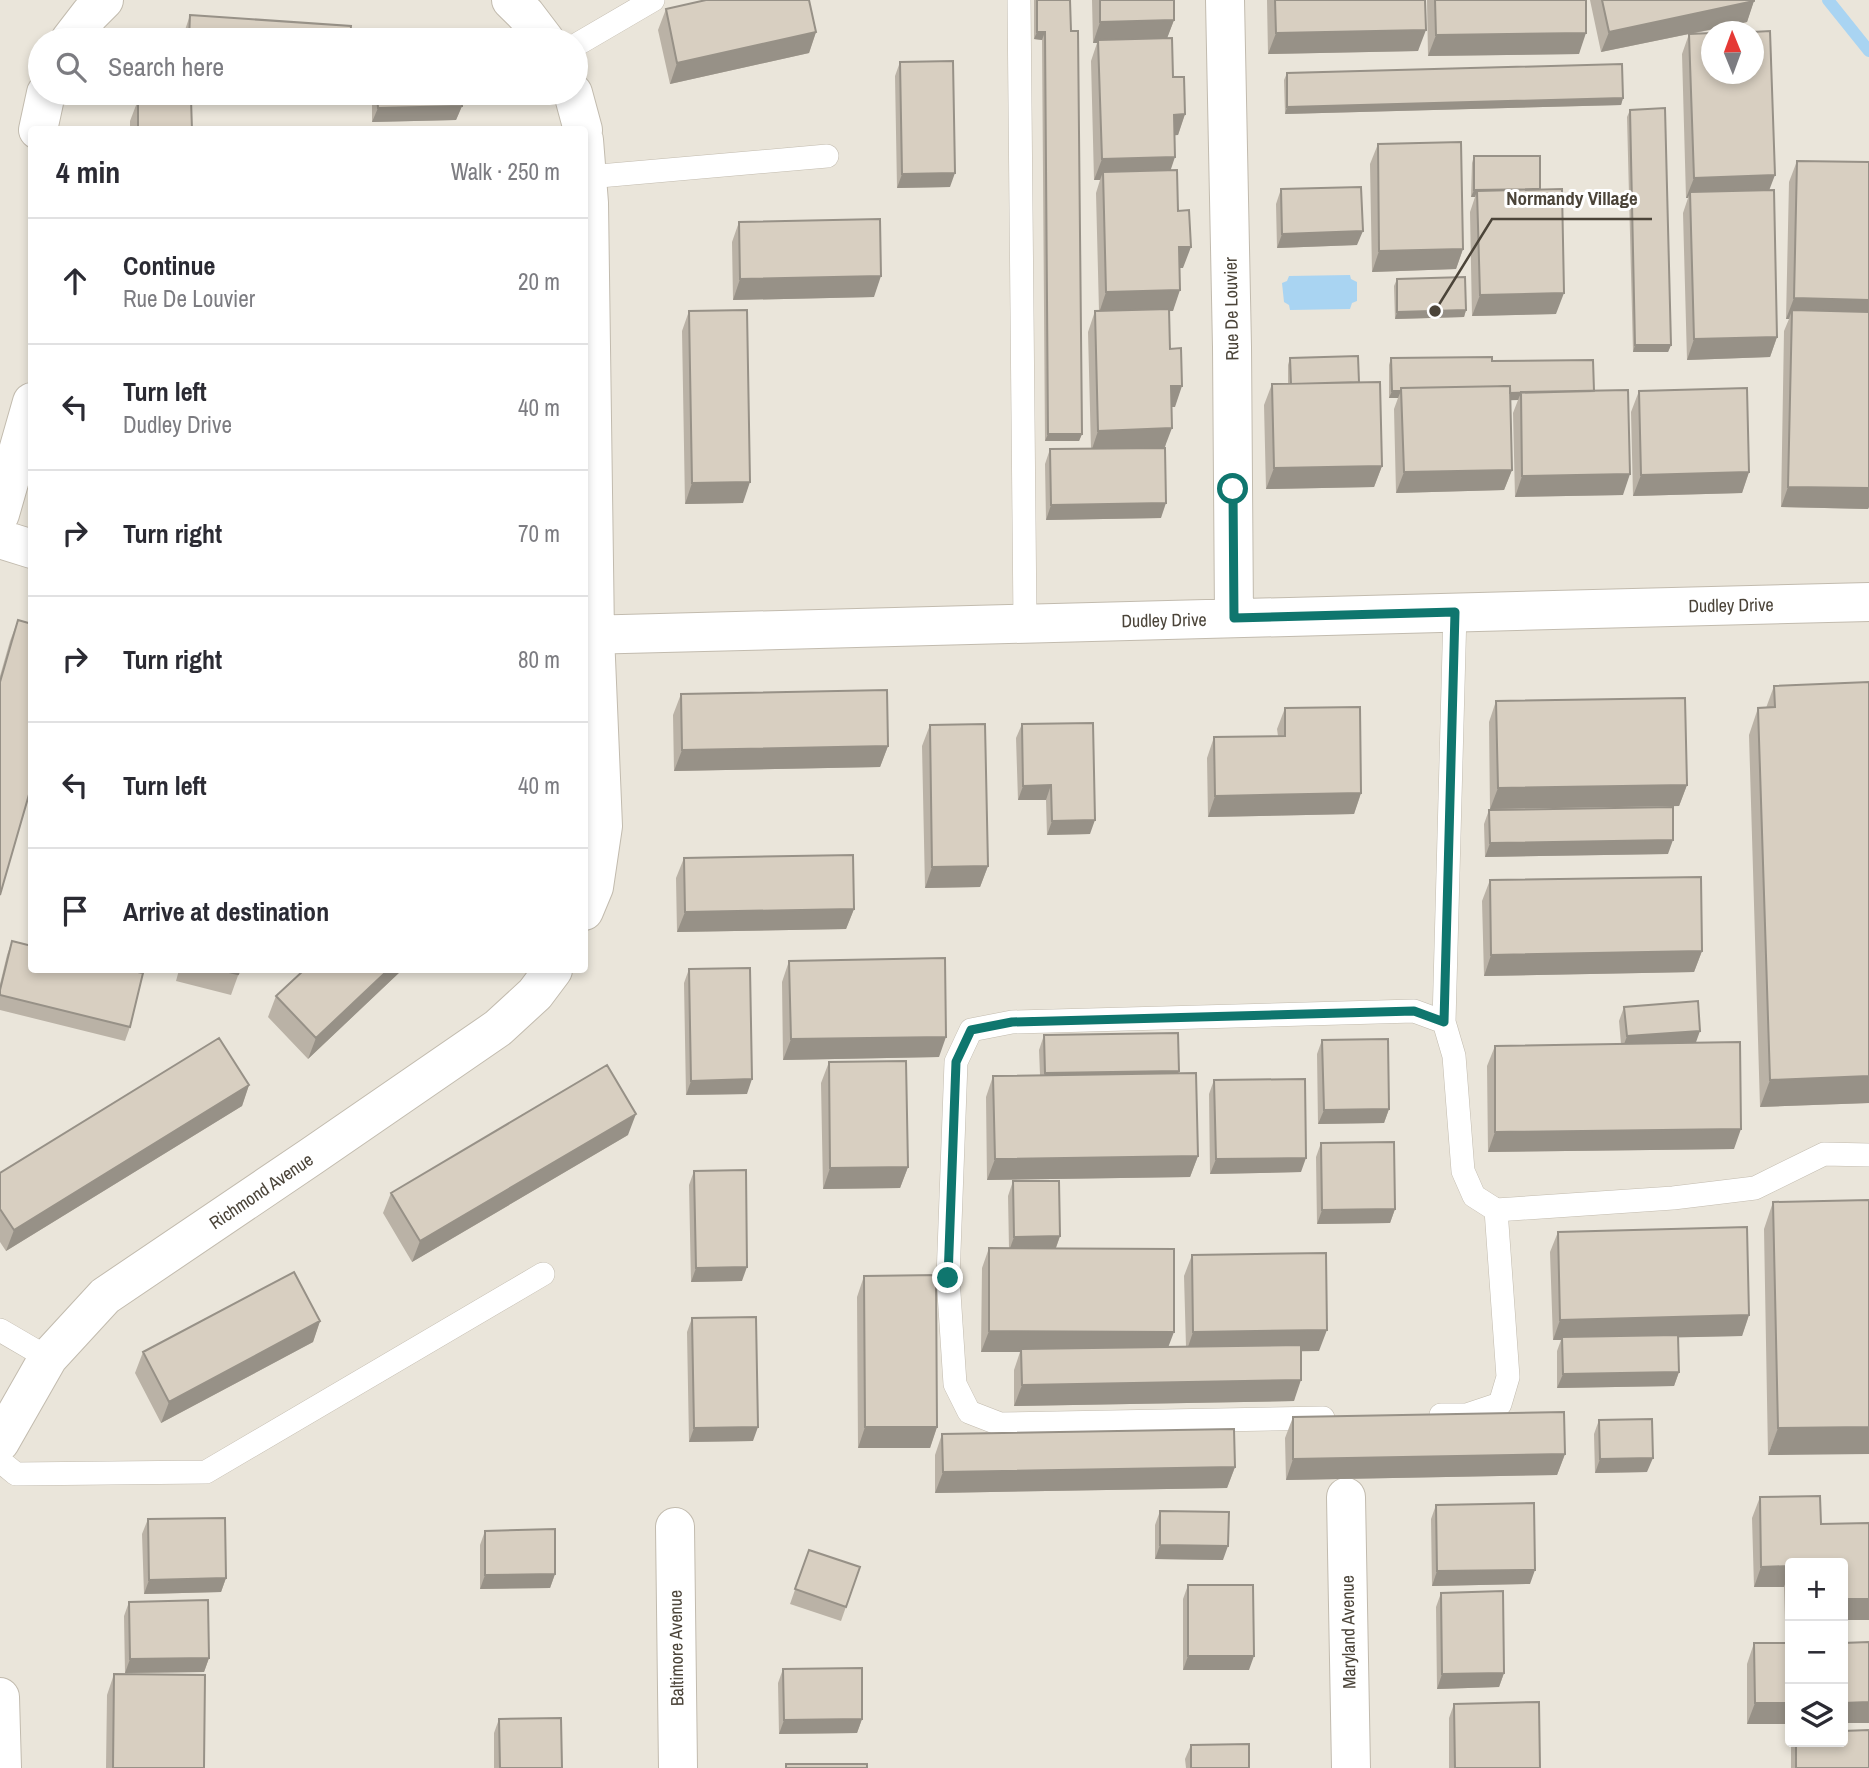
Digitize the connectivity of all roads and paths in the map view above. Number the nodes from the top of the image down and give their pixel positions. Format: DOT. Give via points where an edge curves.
graph roads {
  1 [pos="104,0"];
  2 [pos="511,0"];
  3 [pos="653,0"];
  4 [pos="1019,0"];
  5 [pos="1225,0"];
  6 [pos="80,28"];
  7 [pos="536,28"];
  8 [pos="588,38"];
  9 [pos="43,105"];
  10 [pos="576,105"];
  11 [pos="38,126"];
  12 [pos="582,126"];
  13 [pos="827,156"];
  14 [pos="588,158"];
  15 [pos="588,396"];
  16 [pos="28,416"];
  17 [pos="0,514"];
  18 [pos="0,539"];
  19 [pos="28,548"];
  20 [pos="1869,602"];
  21 [pos="1455,612"];
  22 [pos="1234,618"];
  23 [pos="1026,623"];
  24 [pos="590,635"];
  25 [pos="588,901"];
  26 [pos="551,973"];
  27 [pos="1444,1022"];
  28 [pos="1869,1155"];
  29 [pos="1496,1210"];
  30 [pos="542,1274"];
  31 [pos="0,1330"];
  32 [pos="48,1358"];
  33 [pos="1426,1416"];
  34 [pos="1343,1418"];
  35 [pos="0,1442"];
  36 [pos="0,1461"];
  37 [pos="1346,1497"];
  38 [pos="675,1527"];
  39 [pos="0,1697"];
  40 [pos="2,1768"];
  41 [pos="678,1768"];
  42 [pos="1351,1768"];
  1 -- 6 [label="street"];
  2 -- 7 [label="street"];
  3 -- 8 [label="lane"];
  4 -- 23 [label="lane"];
  5 -- 22 [label="street, Rue De Louvier"];
  9 -- 11 [label="street"];
  10 -- 12 [label="street"];
  13 -- 14 [label="lane"];
  15 -- 24 [label="street"];
  16 -- 17 [label="street"];
  18 -- 19 [label="street"];
  20 -- 21 [label="street, Dudley Drive"];
  21 -- 22 [label="street, Dudley Drive"];
  21 -- 27 [label="lane"];
  22 -- 23 [label="street, Dudley Drive"];
  23 -- 24 [label="street, Dudley Drive"];
  24 -- 25 [label="street" via="603,826"];
  26 -- 32 [label="street, Richmond Avenue" via="498,1028 105,1296"];
  27 -- 29 [label="lane" via="1454,1056 1463,1171 1474,1196"];
  27 -- 34 [label="lane" via="1414,1011 1012,1022 971,1030 956,1062 948,1278 955,1384 969,1412 1000,1424"];
  28 -- 29 [label="lane" via="1824,1154 1755,1188"];
  29 -- 33 [label="lane" via="1508,1377 1500,1404 1467,1415"];
  30 -- 36 [label="lane" via="206,1472 16,1474"];
  31 -- 32 [label="lane"];
  32 -- 35 [label="street, Richmond Avenue"];
  37 -- 42 [label="street, Maryland Avenue"];
  38 -- 41 [label="street, Baltimore Avenue"];
  39 -- 40 [label="street"];
}
